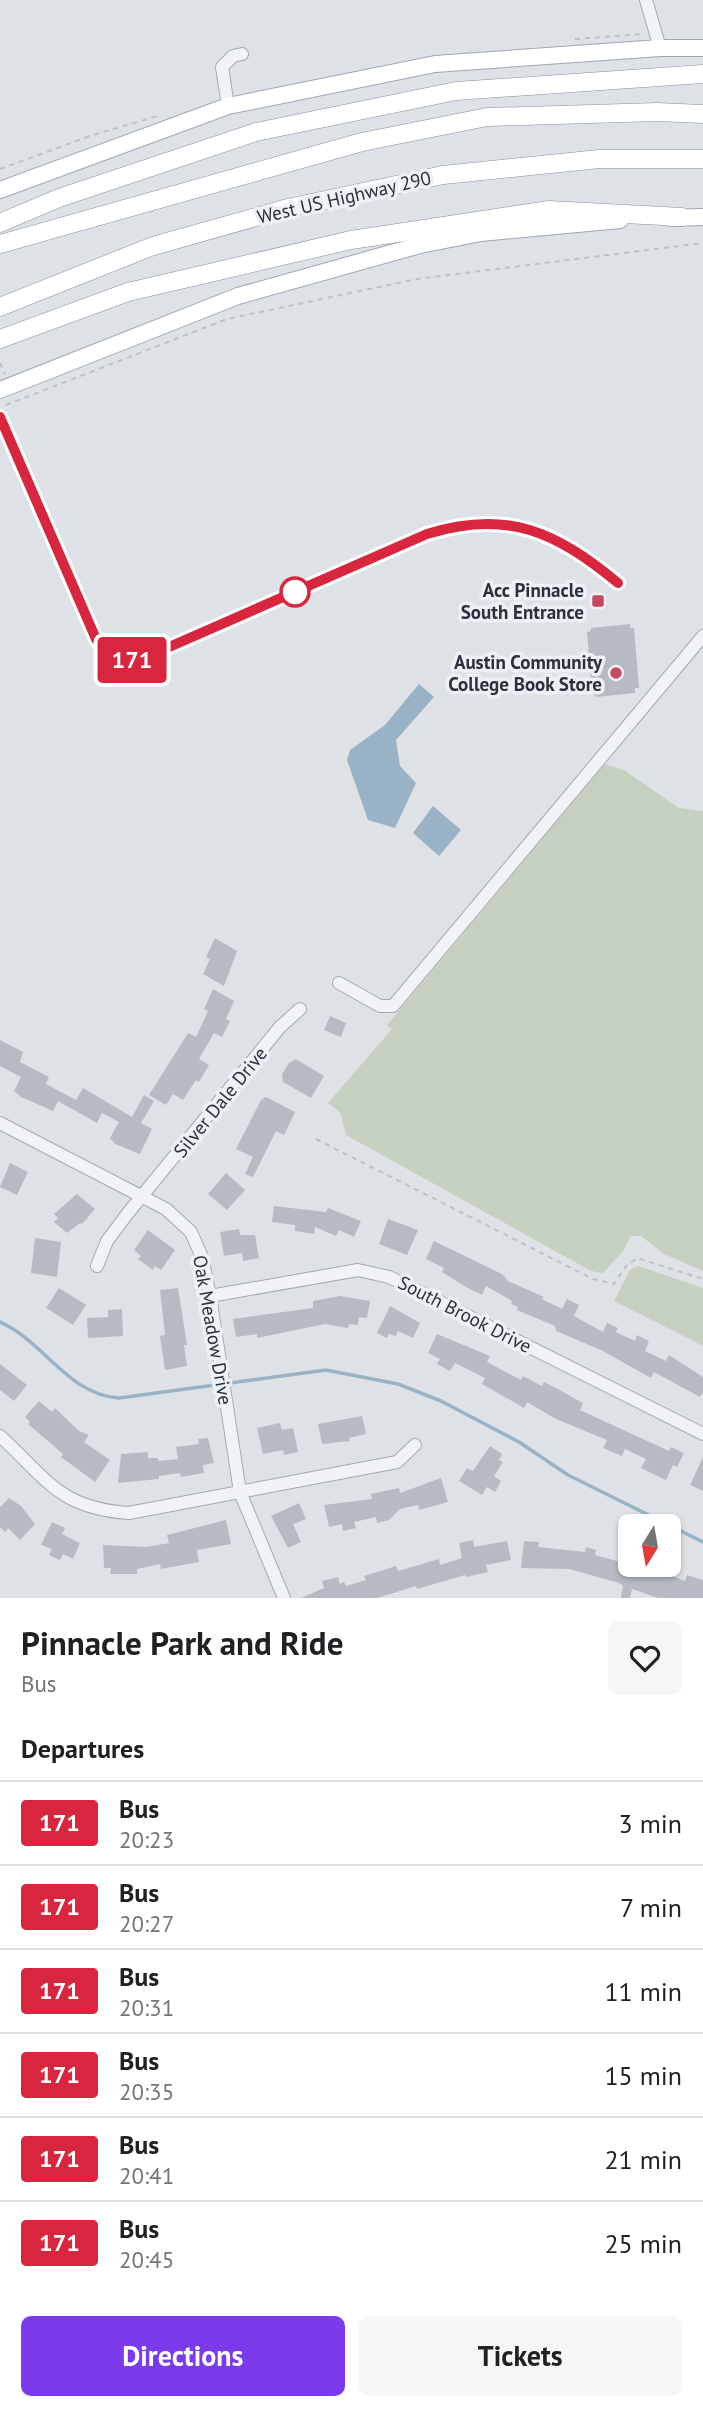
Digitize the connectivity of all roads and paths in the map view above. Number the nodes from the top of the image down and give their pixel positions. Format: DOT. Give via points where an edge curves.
graph roads {
  1 [pos="646,0"];
  2 [pos="660,48"];
  3 [pos="703,48"];
  4 [pos="242,54"];
  5 [pos="703,74"];
  6 [pos="228,106"];
  7 [pos="703,114"];
  8 [pos="703,159"];
  9 [pos="0,190"];
  10 [pos="682,217"];
  11 [pos="703,217"];
  12 [pos="0,223"];
  13 [pos="703,243"];
  14 [pos="0,244"];
  15 [pos="0,307"];
  16 [pos="0,339"];
  17 [pos="0,390"];
  18 [pos="0,407"];
  19 [pos="0,417"];
  20 [pos="618,583"];
  21 [pos="703,636"];
  22 [pos="339,983"];
  23 [pos="300,1009"];
  24 [pos="0,1123"];
  25 [pos="316,1139"];
  26 [pos="144,1198"];
  27 [pos="97,1266"];
  28 [pos="703,1279"];
  29 [pos="210,1296"];
  30 [pos="703,1434"];
  31 [pos="0,1436"];
  32 [pos="415,1444"];
  33 [pos="240,1492"];
  34 [pos="284,1598"];
  1 -- 2 [label="street"];
  2 -- 3 [label="main road"];
  2 -- 6 [label="main road" via="435,64"];
  4 -- 6 [label="street" via="222,67"];
  5 -- 12 [label="highway" via="456,91 256,132 59,198"];
  6 -- 9 [label="main road"];
  7 -- 14 [label="highway" via="487,117 362,142"];
  8 -- 15 [label="highway, West US Highway 290" via="598,159 430,178 288,208 153,246"];
  10 -- 11 [label="main road"];
  10 -- 16 [label="highway" via="549,210 351,240 128,292"];
  10 -- 17 [label="main road" via="560,224 420,245 238,296"];
  13 -- 18 [label="path" via="417,279 227,319"];
  19 -- 20 [label="street" via="96,639 105,651 124,660 144,658 427,534 457,526 504,526 550,536 579,551"];
  21 -- 22 [label="street" via="393,1006 380,1006"];
  23 -- 26 [label="street, Silver Dale Drive" via="280,1027"];
  24 -- 26 [label="street, Oak Meadow Drive"];
  25 -- 28 [label="path" via="593,1279 614,1284 637,1258"];
  26 -- 27 [label="street, Silver Dale Drive" via="107,1241"];
  26 -- 29 [label="street, Oak Meadow Drive" via="172,1213 191,1232"];
  29 -- 30 [label="street, South Brook Drive" via="341,1271 372,1271"];
  29 -- 33 [label="street, Oak Meadow Drive"];
  31 -- 33 [label="street" via="57,1493 89,1507 129,1513"];
  32 -- 33 [label="street" via="397,1462"];
  33 -- 34 [label="street, Oak Meadow Drive"];
}
